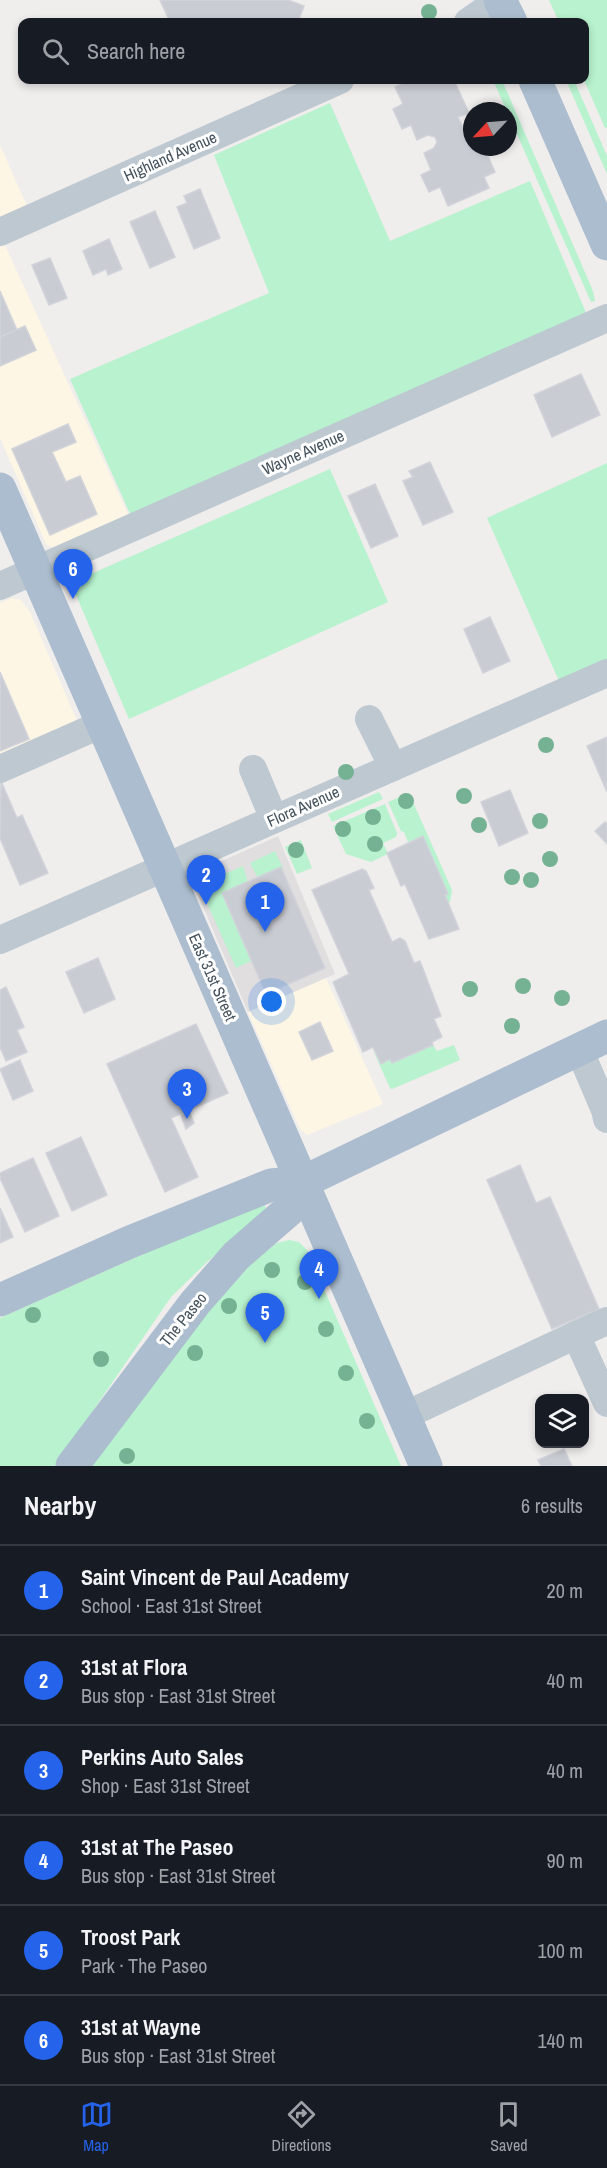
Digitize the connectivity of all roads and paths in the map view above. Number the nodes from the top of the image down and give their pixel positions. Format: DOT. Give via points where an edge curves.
graph roads {
  1 [pos="499,0"];
  2 [pos="474,18"];
  3 [pos="509,18"];
  4 [pos="331,84"];
  5 [pos="537,84"];
  6 [pos="0,232"];
  7 [pos="607,244"];
  8 [pos="607,318"];
  9 [pos="0,489"];
  10 [pos="35,570"];
  11 [pos="0,586"];
  12 [pos="607,673"];
  13 [pos="369,719"];
  14 [pos="102,724"];
  15 [pos="393,767"];
  16 [pos="0,769"];
  17 [pos="254,769"];
  18 [pos="274,819"];
  19 [pos="165,867"];
  20 [pos="0,940"];
  21 [pos="593,1043"];
  22 [pos="607,1119"];
  23 [pos="303,1182"];
  24 [pos="0,1300"];
  25 [pos="607,1321"];
  26 [pos="576,1335"];
  27 [pos="607,1402"];
  28 [pos="404,1416"];
  29 [pos="72,1466"];
  30 [pos="426,1466"];
  1 -- 2 [label="street"];
  1 -- 3 [label="main road"];
  4 -- 6 [label="street, Highland Avenue"];
  5 -- 7 [label="main road"];
  8 -- 10 [label="street, Wayne Avenue"];
  9 -- 10 [label="main road, East 31st Street"];
  10 -- 11 [label="street, Wayne Avenue"];
  10 -- 14 [label="main road, East 31st Street"];
  12 -- 15 [label="street, Flora Avenue"];
  13 -- 15 [label="street"];
  14 -- 16 [label="street"];
  14 -- 19 [label="main road, East 31st Street"];
  15 -- 18 [label="street, Flora Avenue"];
  17 -- 18 [label="street"];
  18 -- 19 [label="street, Flora Avenue"];
  19 -- 20 [label="street, Flora Avenue"];
  19 -- 23 [label="main road, East 31st Street"];
  21 -- 22 [label="street"];
  21 -- 23 [label="main road"];
  23 -- 24 [label="main road" via="271,1185"];
  23 -- 28 [label="main road, East 31st Street"];
  23 -- 29 [label="main road, The Paseo" via="289,1210 236,1256 195,1302"];
  25 -- 26 [label="street"];
  26 -- 27 [label="street"];
  26 -- 28 [label="street"];
  28 -- 30 [label="main road, East 31st Street"];
}
